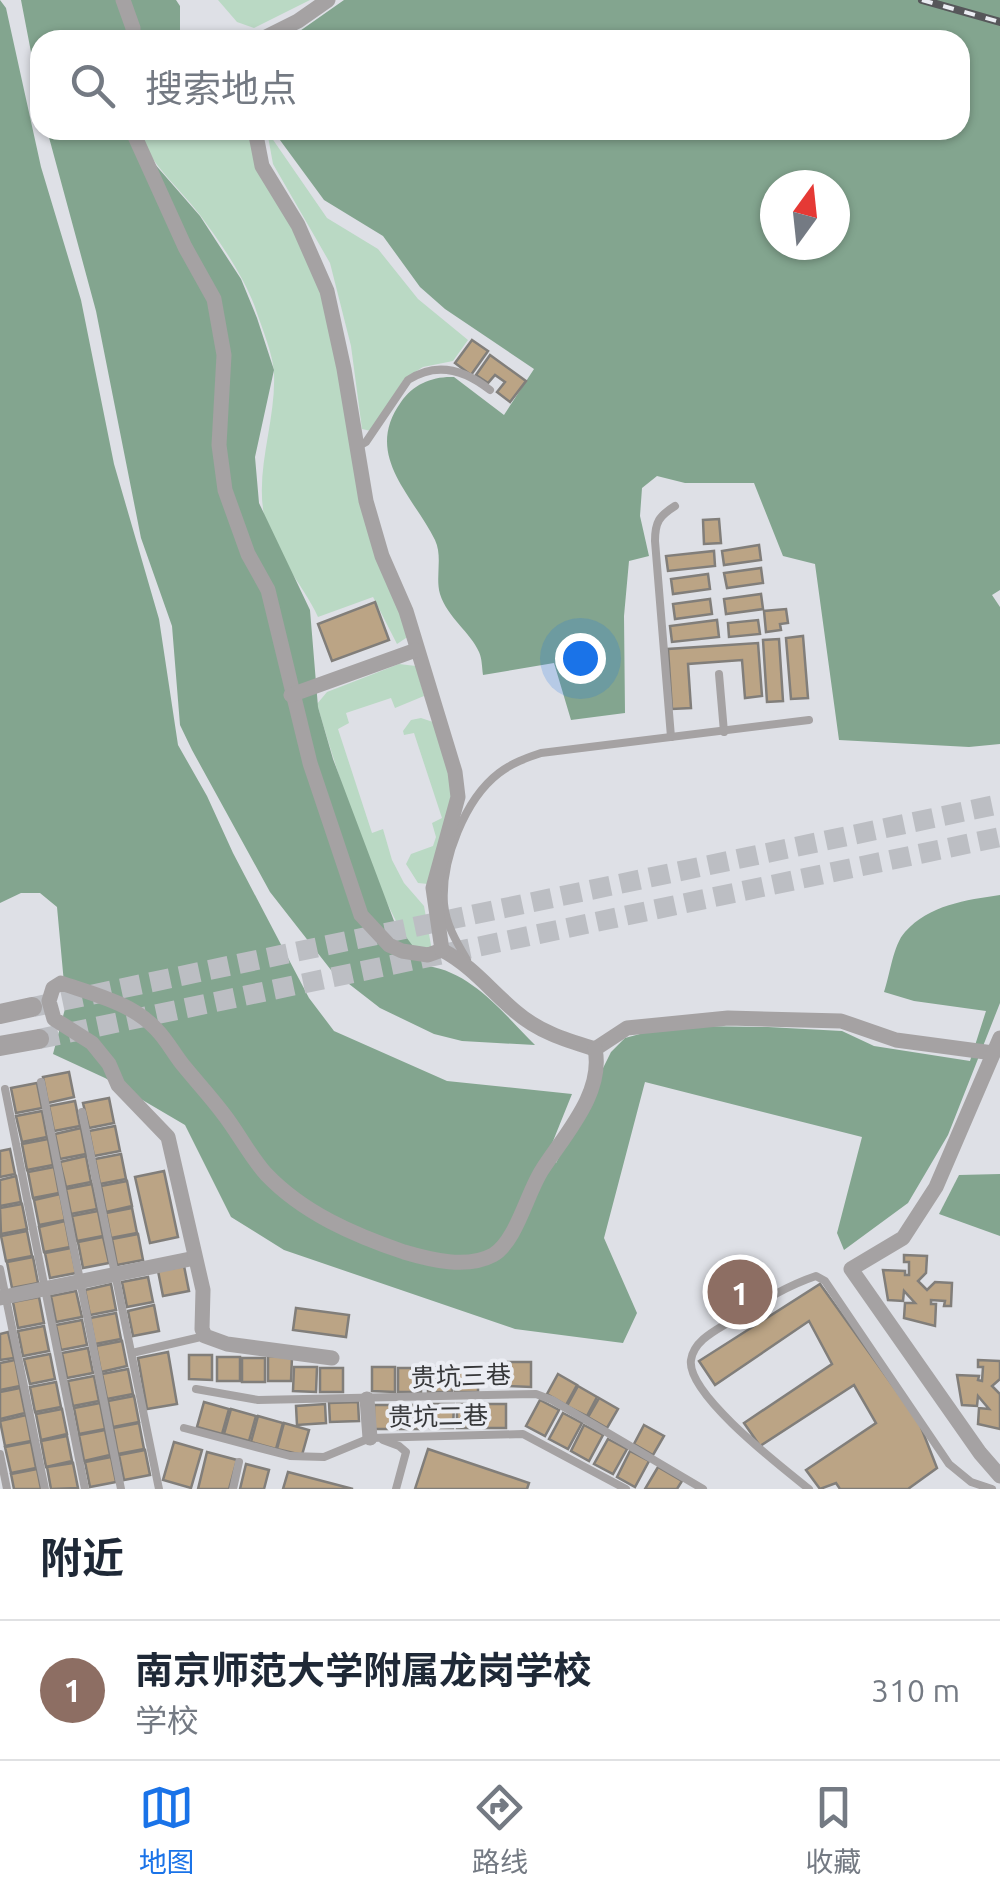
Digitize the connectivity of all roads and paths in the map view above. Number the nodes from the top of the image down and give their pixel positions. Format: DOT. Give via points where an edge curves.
graph roads {
  1 [pos="124,0"];
  2 [pos="328,0"];
  3 [pos="133,30"];
  4 [pos="280,30"];
  5 [pos="137,140"];
  6 [pos="257,140"];
  7 [pos="490,390"];
  8 [pos="357,447"];
  9 [pos="675,506"];
  10 [pos="416,650"];
  11 [pos="720,674"];
  12 [pos="291,695"];
  13 [pos="810,720"];
  14 [pos="724,732"];
  15 [pos="671,738"];
  16 [pos="442,950"];
  17 [pos="472,968"];
  18 [pos="32,1007"];
  19 [pos="0,1014"];
  20 [pos="39,1039"];
  21 [pos="997,1045"];
  22 [pos="0,1046"];
  23 [pos="595,1049"];
  24 [pos="42,1082"];
  25 [pos="5,1090"];
  26 [pos="82,1112"];
  27 [pos="195,1258"];
  28 [pos="0,1268"];
  29 [pos="116,1274"];
  30 [pos="80,1282"];
  31 [pos="45,1288"];
  32 [pos="3,1297"];
  33 [pos="205,1336"];
  34 [pos="132,1353"];
  35 [pos="332,1358"];
  36 [pos="196,1390"];
  37 [pos="367,1400"];
  38 [pos="184,1428"];
  39 [pos="370,1438"];
  40 [pos="0,1454"];
  41 [pos="240,1462"];
  42 [pos="1000,1476"];
  43 [pos="7,1489"];
  44 [pos="46,1489"];
  45 [pos="85,1489"];
  46 [pos="121,1489"];
  47 [pos="160,1489"];
  48 [pos="233,1489"];
  49 [pos="396,1489"];
  50 [pos="626,1489"];
  51 [pos="703,1489"];
  52 [pos="808,1489"];
  53 [pos="992,1489"];
  1 -- 3 [label="street"];
  2 -- 4 [label="street"];
  5 -- 12 [label="street" via="214,299 224,355 219,445 226,490 268,590"];
  6 -- 8 [label="street" via="262,166 327,291"];
  7 -- 8 [label="lane" via="450,368 416,375"];
  8 -- 10 [label="street" via="366,501"];
  9 -- 15 [label="lane" via="655,524"];
  10 -- 12 [label="street"];
  10 -- 16 [label="street" via="457,784 433,888"];
  11 -- 14 [label="lane"];
  12 -- 16 [label="street" via="361,916 402,951"];
  13 -- 14 [label="lane"];
  14 -- 15 [label="lane"];
  15 -- 17 [label="lane" via="541,753 518,761 479,792 451,851 444,903"];
  16 -- 17 [label="street"];
  17 -- 23 [label="street" via="516,1013 549,1034"];
  18 -- 19 [label="street"];
  20 -- 22 [label="street"];
  21 -- 23 [label="street" via="896,1040 841,1021 728,1018 628,1028"];
  21 -- 42 [label="street" via="936,1187 902,1238 852,1269"];
  23 -- 27 [label="street" via="598,1076 507,1242 494,1254 452,1262 354,1234 299,1204 266,1174 156,1028 130,1009 61,983 50,995 54,1019 92,1043 118,1085 168,1137"];
  24 -- 30 [label="lane"];
  25 -- 31 [label="lane"];
  26 -- 29 [label="lane"];
  27 -- 29 [label="street"];
  27 -- 33 [label="street"];
  28 -- 32 [label="lane"];
  29 -- 30 [label="street"];
  29 -- 34 [label="lane"];
  30 -- 31 [label="street"];
  30 -- 46 [label="lane"];
  31 -- 32 [label="street"];
  31 -- 45 [label="lane"];
  32 -- 44 [label="lane"];
  33 -- 34 [label="lane"];
  33 -- 35 [label="street"];
  34 -- 47 [label="lane"];
  36 -- 37 [label="lane, 贵坑三巷" via="258,1400"];
  37 -- 39 [label="street"];
  37 -- 51 [label="lane, 贵坑三巷" via="544,1396"];
  38 -- 39 [label="lane, 贵坑二巷" via="306,1457 324,1457"];
  39 -- 49 [label="lane" via="406,1452"];
  39 -- 50 [label="lane, 贵坑二巷" via="523,1434"];
  40 -- 43 [label="lane"];
  41 -- 48 [label="lane"];
  52 -- 53 [label="lane" via="729,1421 693,1376 690,1358 703,1338 789,1285 816,1276 825,1280 949,1464"];
}
